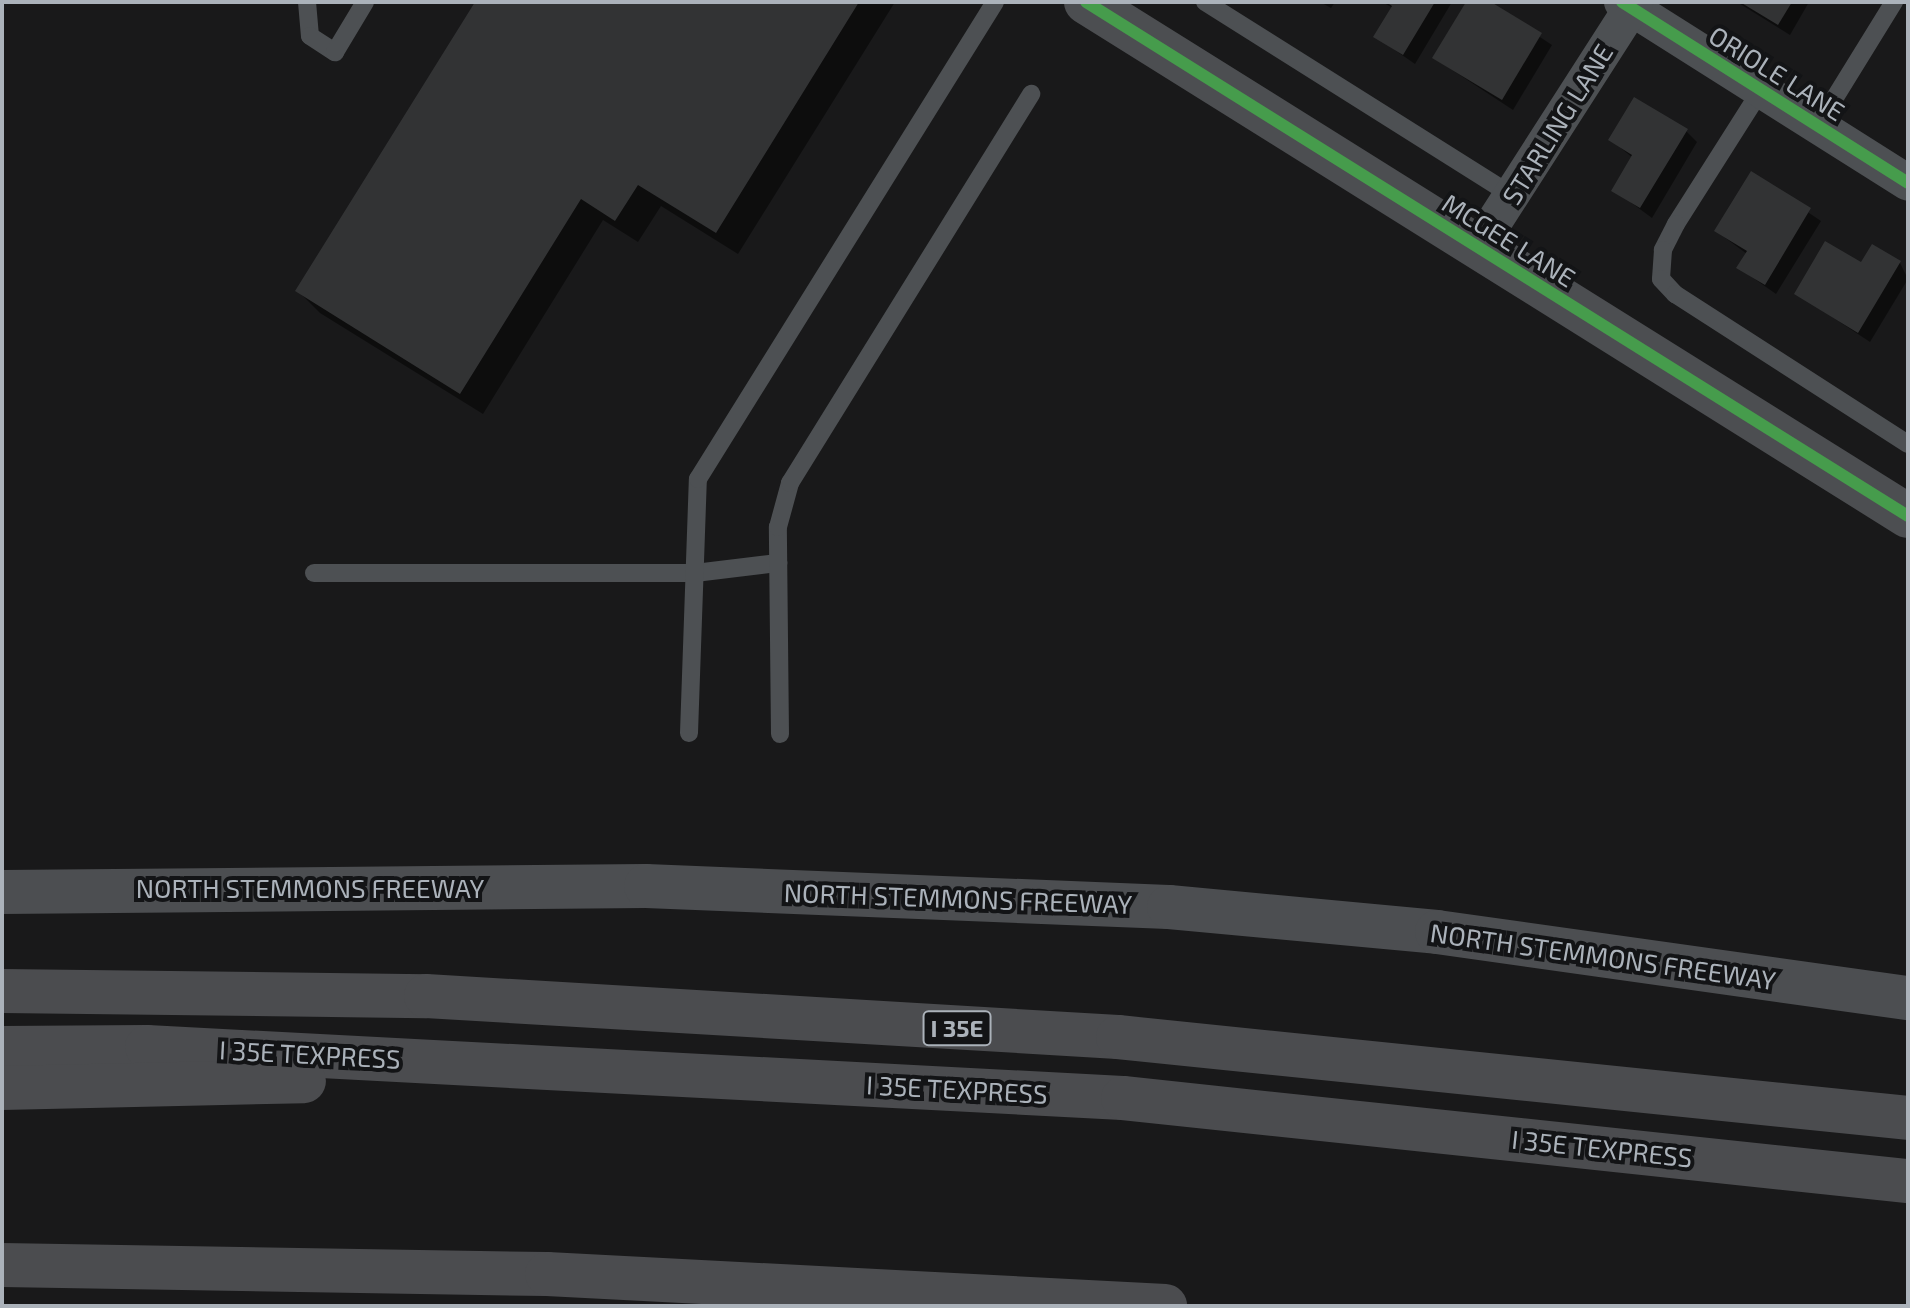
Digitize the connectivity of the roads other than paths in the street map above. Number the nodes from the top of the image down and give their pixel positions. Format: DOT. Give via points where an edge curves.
graph roads {
  1 [pos="307,2"];
  2 [pos="365,2"];
  3 [pos="995,2"];
  4 [pos="1086,2"];
  5 [pos="1205,2"];
  6 [pos="1894,2"];
  7 [pos="1630,4"];
  8 [pos="1761,90"];
  9 [pos="1031,94"];
  10 [pos="1818,125"];
  11 [pos="1908,183"];
  12 [pos="1511,195"];
  13 [pos="1478,247"];
  14 [pos="1908,444"];
  15 [pos="1908,516"];
  16 [pos="778,563"];
  17 [pos="314,573"];
  18 [pos="695,573"];
  19 [pos="689,733"];
  20 [pos="780,734"];
  21 [pos="2,892"];
  22 [pos="2,991"];
  23 [pos="1908,998"];
  24 [pos="2,1048"];
  25 [pos="495,1063"];
  26 [pos="2,1088"];
  27 [pos="1908,1118"];
  28 [pos="1908,1181"];
  29 [pos="2,1265"];
  30 [pos="86,1266"];
  31 [pos="2,1287"];
  32 [pos="1165,1306"];
  1 -- 2 [label="lane" via="310,36 335,52"];
  3 -- 18 [label="lane" via="698,479"];
  4 -- 13 [label="main road, MCGEE LANE"];
  5 -- 12 [label="lane"];
  6 -- 10 [label="lane"];
  7 -- 8 [label="street, ORIOLE LANE"];
  7 -- 12 [label="street, STARLING LANE"];
  8 -- 10 [label="street, ORIOLE LANE"];
  8 -- 14 [label="lane" via="1676,224 1663,250 1661,279 1675,294"];
  9 -- 16 [label="lane" via="790,483 778,527"];
  10 -- 11 [label="street, ORIOLE LANE"];
  12 -- 13 [label="street, STARLING LANE"];
  13 -- 15 [label="main road, MCGEE LANE"];
  16 -- 18 [label="lane"];
  16 -- 20 [label="lane"];
  17 -- 18 [label="lane"];
  18 -- 19 [label="lane"];
  21 -- 23 [label="main road, NORTH STEMMONS FREEWAY" via="646,886 1169,907 1437,932"];
  22 -- 27 [label="highway, I 35E" via="426,996 1118,1037"];
  24 -- 25 [label="highway, I 35E TEXPRESS" via="147,1047"];
  25 -- 26 [label="highway" via="406,1078"];
  25 -- 28 [label="highway, I 35E TEXPRESS" via="1123,1098"];
  29 -- 30 [label="highway"];
  30 -- 31 [label="highway"];
  30 -- 32 [label="highway" via="547,1274"];
}
